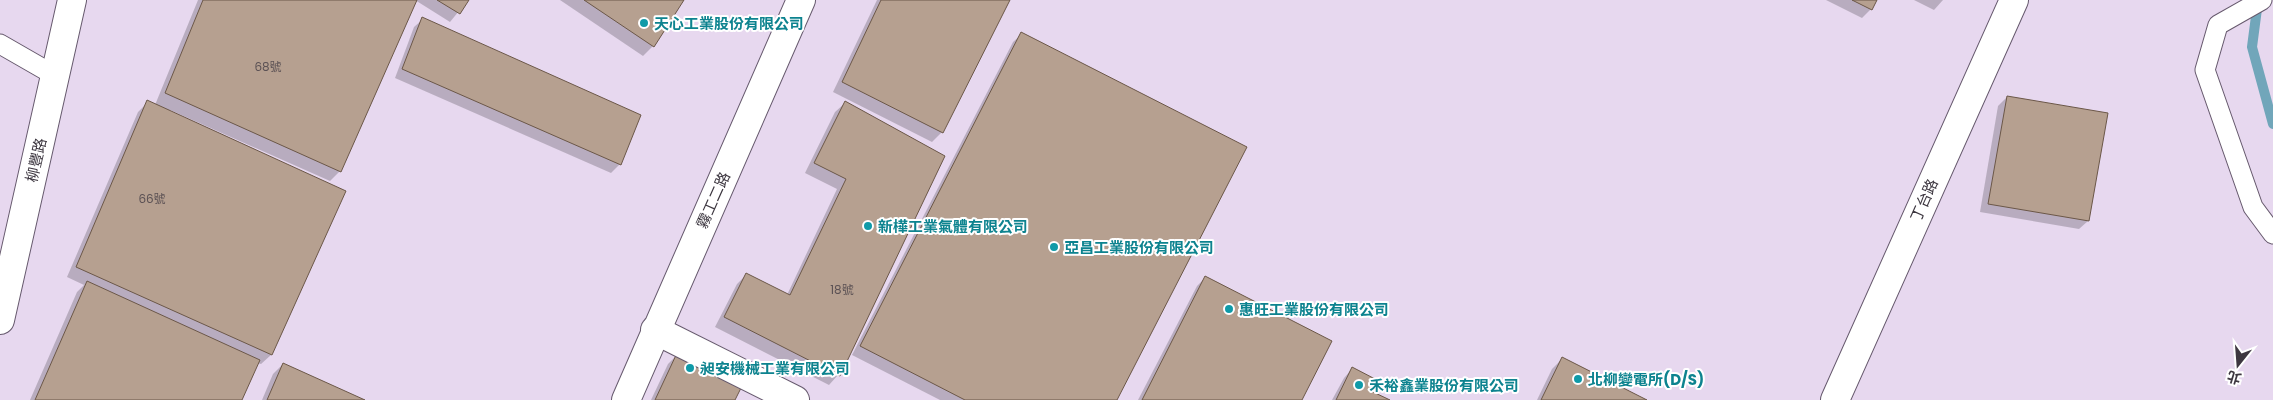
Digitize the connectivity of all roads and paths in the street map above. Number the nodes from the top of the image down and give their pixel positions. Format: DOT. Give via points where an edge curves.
graph roads {
  1 [pos="72,0"];
  2 [pos="801,0"];
  3 [pos="2014,0"];
  4 [pos="2262,0"];
  5 [pos="0,44"];
  6 [pos="54,75"];
  7 [pos="2273,234"];
  8 [pos="0,320"];
  9 [pos="655,330"];
  10 [pos="626,400"];
  11 [pos="796,400"];
  12 [pos="1834,400"];
  1 -- 6 [label="street, 柳豐路"];
  2 -- 9 [label="street, 霧工二路"];
  3 -- 12 [label="street, 丁台路"];
  4 -- 7 [label="lane" via="2218,25 2205,70 2253,207"];
  5 -- 6 [label="lane"];
  6 -- 8 [label="street, 柳豐路"];
  9 -- 10 [label="street, 霧工二路"];
  9 -- 11 [label="street"];
}
